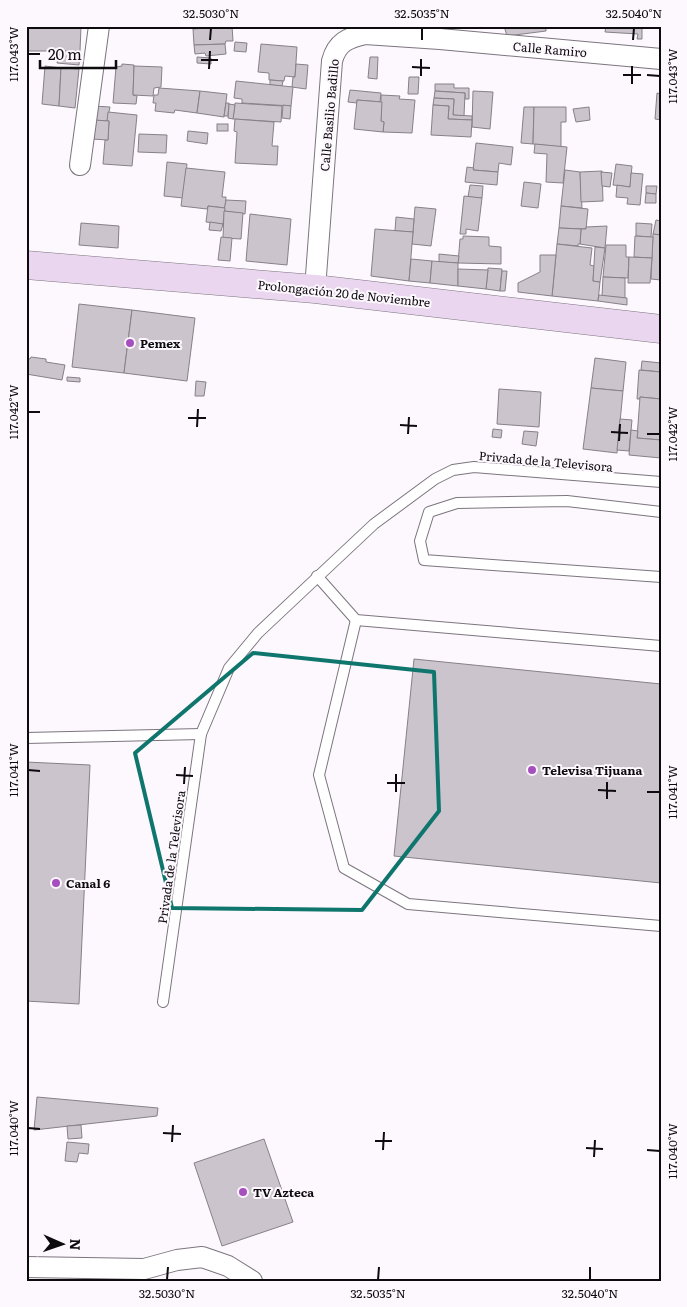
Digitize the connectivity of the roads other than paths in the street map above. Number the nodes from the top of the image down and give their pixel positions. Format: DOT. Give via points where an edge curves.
graph roads {
  1 [pos="99,26"];
  2 [pos="459,26"];
  3 [pos="440,39"];
  4 [pos="661,59"];
  5 [pos="80,165"];
  6 [pos="26,265"];
  7 [pos="315,289"];
  8 [pos="661,329"];
  9 [pos="661,482"];
  10 [pos="661,512"];
  11 [pos="317,576"];
  12 [pos="661,577"];
  13 [pos="356,620"];
  14 [pos="661,646"];
  15 [pos="201,734"];
  16 [pos="26,738"];
  17 [pos="661,926"];
  18 [pos="163,1002"];
  19 [pos="33,1272"];
  20 [pos="252,1281"];
  1 -- 5 [label="street"];
  2 -- 3 [label="street"];
  3 -- 4 [label="street, Calle Ramiro"];
  3 -- 7 [label="street, Calle Basilio Badillo" via="365,34 353,37 335,50"];
  6 -- 7 [label="main road, Prolongación 20 de Noviembre"];
  7 -- 8 [label="main road, Prolongación 20 de Noviembre"];
  9 -- 11 [label="lane, Privada de la Televisora" via="474,467 453,470 435,479 374,524"];
  10 -- 12 [label="lane" via="567,502 457,503 429,512 420,541 424,560"];
  11 -- 13 [label="lane"];
  11 -- 15 [label="lane, Privada de la Televisora" via="258,633 230,668"];
  13 -- 14 [label="lane"];
  13 -- 17 [label="lane" via="319,775 344,868 408,904"];
  15 -- 16 [label="lane"];
  15 -- 18 [label="lane, Privada de la Televisora"];
  19 -- 20 [label="street" via="144,1269 202,1257 228,1266"];
}
